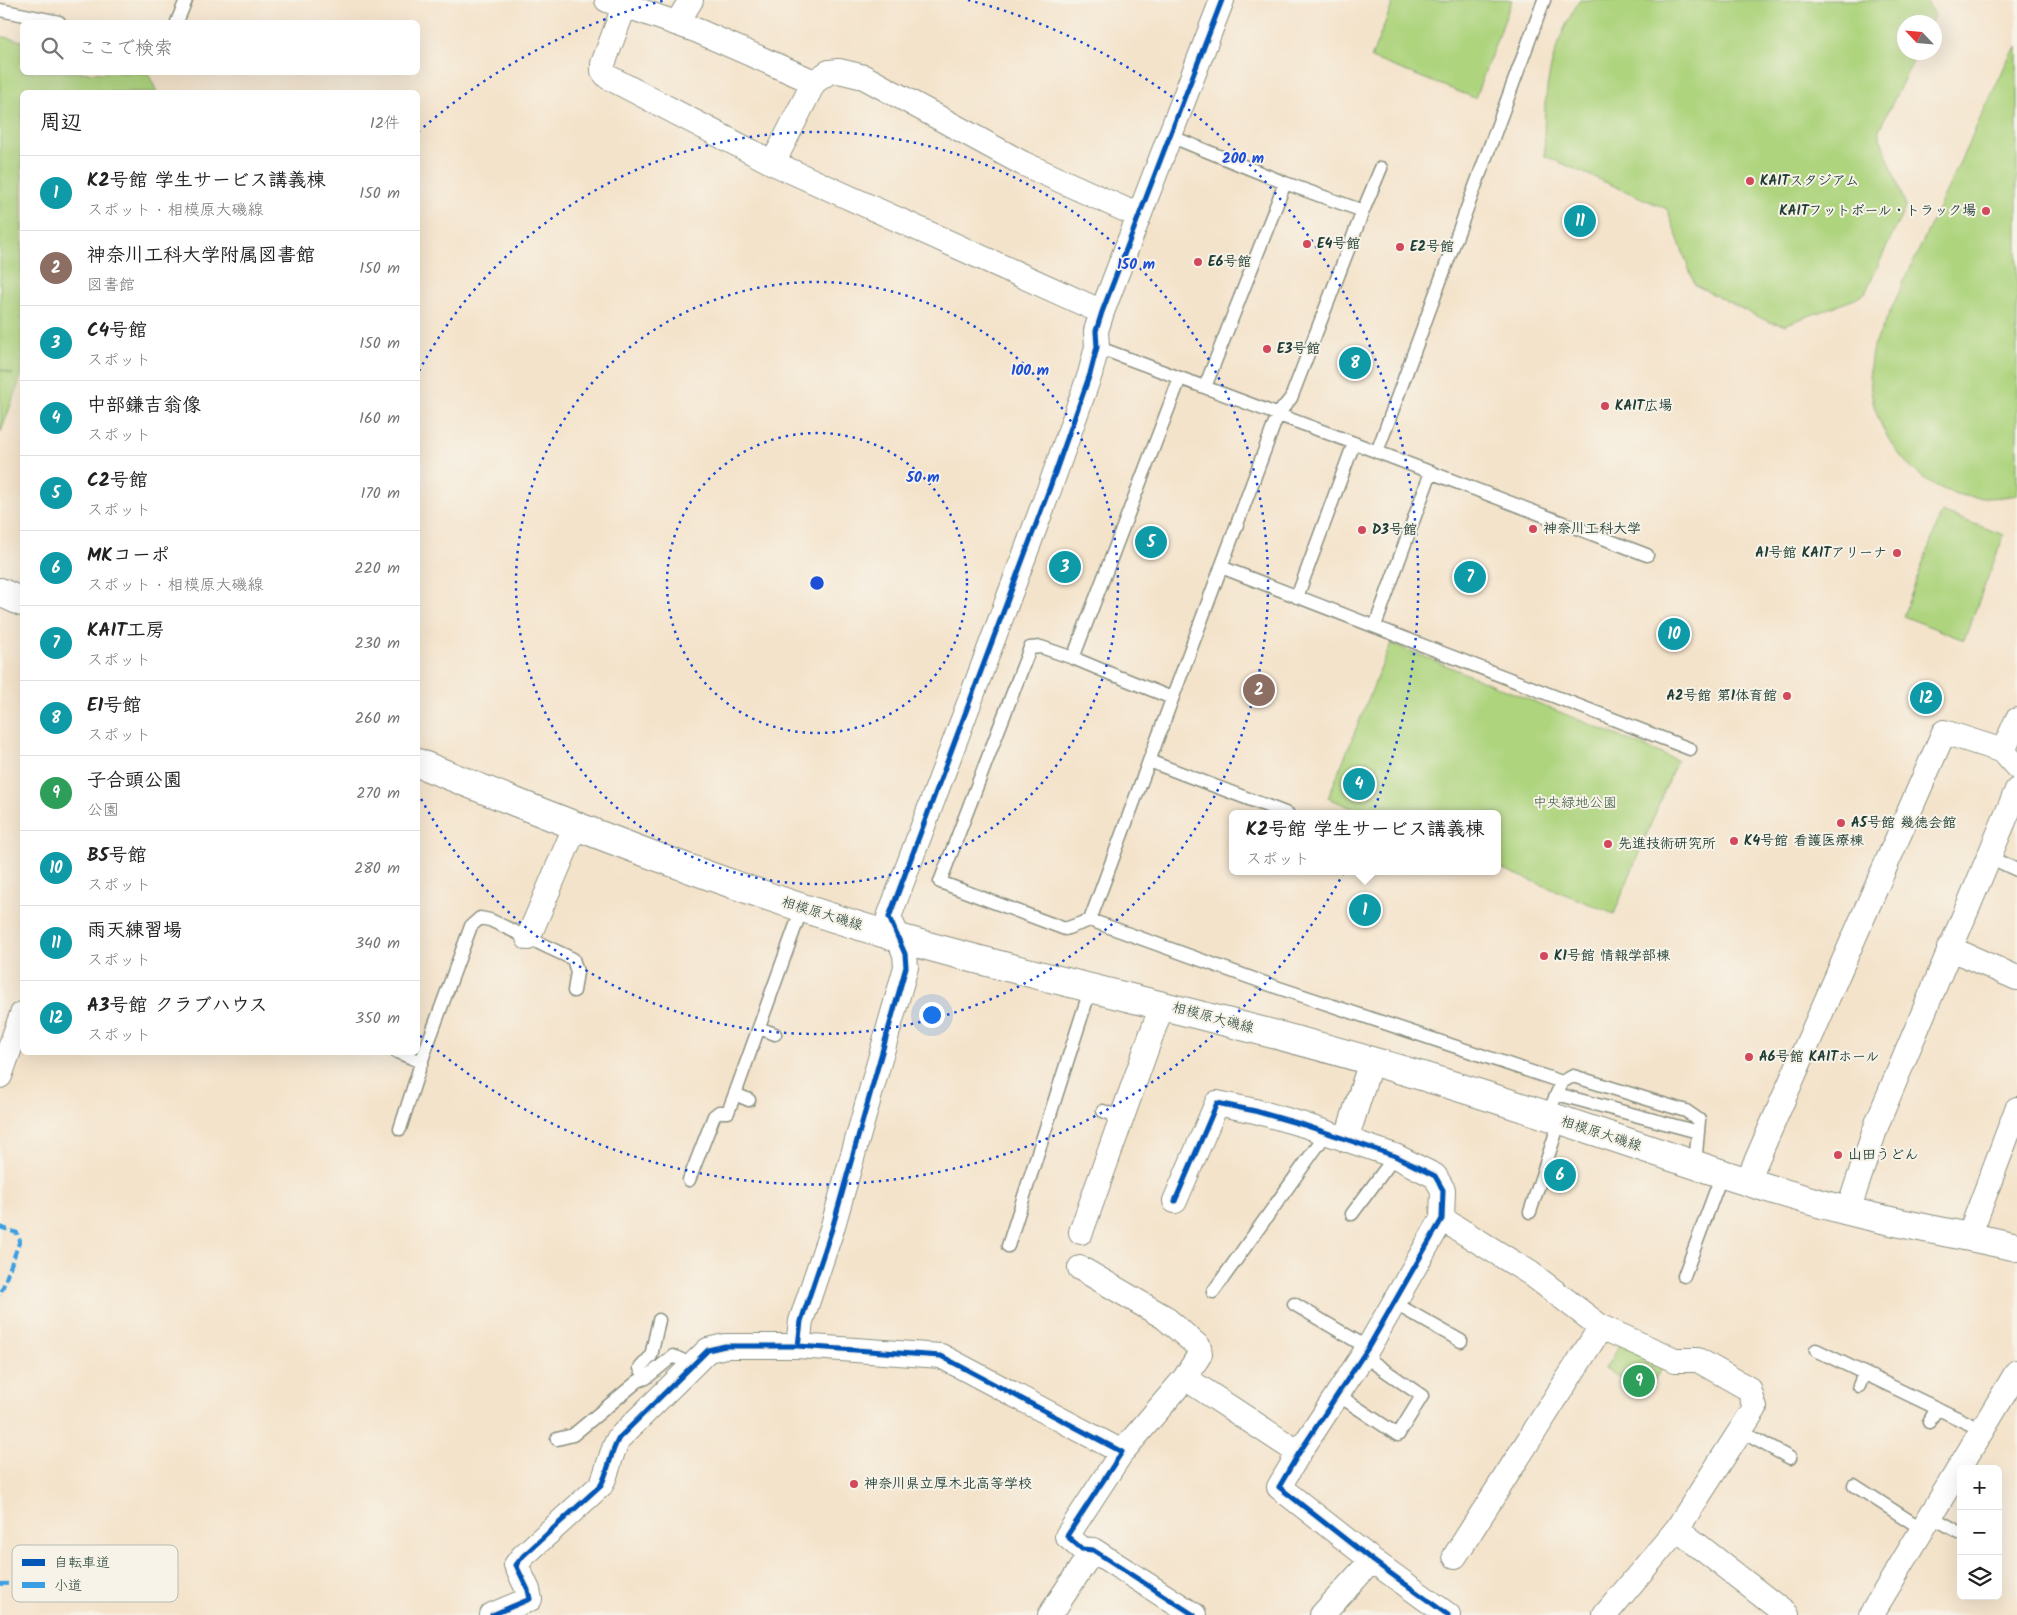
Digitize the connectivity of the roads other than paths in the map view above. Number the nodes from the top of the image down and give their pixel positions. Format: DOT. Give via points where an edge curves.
graph roads {
  1 [pos="186,0"];
  2 [pos="690,0"];
  3 [pos="1222,0"];
  4 [pos="1544,0"];
  5 [pos="615,4"];
  6 [pos="0,10"];
  7 [pos="49,20"];
  8 [pos="178,20"];
  9 [pos="677,23"];
  10 [pos="814,82"];
  11 [pos="1170,136"];
  12 [pos="773,163"];
  13 [pos="1381,168"];
  14 [pos="1285,183"];
  15 [pos="1364,211"];
  16 [pos="1139,216"];
  17 [pos="1102,312"];
  18 [pos="1097,347"];
  19 [pos="1180,378"];
  20 [pos="1205,387"];
  21 [pos="1278,414"];
  22 [pos="1354,443"];
  23 [pos="1377,452"];
  24 [pos="1431,472"];
  25 [pos="1647,555"];
  26 [pos="1221,567"];
  27 [pos="0,592"];
  28 [pos="1297,597"];
  29 [pos="20,601"];
  30 [pos="1375,626"];
  31 [pos="1073,658"];
  32 [pos="1172,698"];
  33 [pos="2017,720"];
  34 [pos="1690,749"];
  35 [pos="2010,759"];
  36 [pos="1148,761"];
  37 [pos="420,764"];
  38 [pos="2017,790"];
  39 [pos="1277,810"];
  40 [pos="575,827"];
  41 [pos="1989,857"];
  42 [pos="2017,870"];
  43 [pos="802,908"];
  44 [pos="1090,920"];
  45 [pos="896,936"];
  46 [pos="528,938"];
  47 [pos="1949,948"];
  48 [pos="2017,978"];
  49 [pos="1091,987"];
  50 [pos="574,991"];
  51 [pos="1162,1005"];
  52 [pos="20,1020"];
  53 [pos="759,1028"];
  54 [pos="775,1034"];
  55 [pos="404,1055"];
  56 [pos="1371,1061"];
  57 [pos="422,1062"];
  58 [pos="0,1076"];
  59 [pos="735,1094"];
  60 [pos="749,1100"];
  61 [pos="1556,1103"];
  62 [pos="2017,1109"];
  63 [pos="400,1129"];
  64 [pos="1698,1132"];
  65 [pos="1336,1137"];
  66 [pos="1395,1156"];
  67 [pos="1695,1165"];
  68 [pos="1734,1178"];
  69 [pos="690,1180"];
  70 [pos="1175,1201"];
  71 [pos="1848,1211"];
  72 [pos="1530,1212"];
  73 [pos="1352,1214"];
  74 [pos="1442,1218"];
  75 [pos="1081,1232"];
  76 [pos="1969,1236"];
  77 [pos="1008,1246"];
  78 [pos="2017,1247"];
  79 [pos="1080,1268"];
  80 [pos="1684,1276"];
  81 [pos="1213,1292"];
  82 [pos="1394,1303"];
  83 [pos="1294,1304"];
  84 [pos="659,1320"];
  85 [pos="1601,1327"];
  86 [pos="1461,1342"];
  87 [pos="798,1346"];
  88 [pos="1816,1350"];
  89 [pos="1366,1352"];
  90 [pos="693,1365"];
  91 [pos="2017,1372"];
  92 [pos="1864,1373"];
  93 [pos="646,1378"];
  94 [pos="1185,1378"];
  95 [pos="1859,1386"];
  96 [pos="1338,1394"];
  97 [pos="1937,1408"];
  98 [pos="1929,1422"];
  99 [pos="1982,1430"];
  100 [pos="1740,1431"];
  101 [pos="557,1440"];
  102 [pos="1122,1452"];
  103 [pos="1299,1453"];
  104 [pos="1790,1458"];
  105 [pos="1854,1486"];
  106 [pos="1926,1523"];
  107 [pos="1677,1529"];
  108 [pos="1957,1532"];
  109 [pos="1093,1550"];
  110 [pos="1455,1556"];
  111 [pos="1372,1560"];
  112 [pos="492,1615"];
  113 [pos="1050,1615"];
  114 [pos="1194,1615"];
  115 [pos="1322,1615"];
  116 [pos="1448,1615"];
  117 [pos="1605,1615"];
  118 [pos="1787,1615"];
  119 [pos="1871,1615"];
  1 -- 8 [label="lane"];
  2 -- 9 [label="street"];
  3 -- 11 [label="street"];
  4 -- 23 [label="lane"];
  5 -- 9 [label="street"];
  5 -- 12 [label="street" via="603,64 603,71 608,77"];
  6 -- 7 [label="lane"];
  9 -- 10 [label="street"];
  10 -- 12 [label="street"];
  10 -- 16 [label="street" via="829,72 840,71 864,77 1022,163"];
  11 -- 14 [label="lane"];
  11 -- 16 [label="street"];
  12 -- 17 [label="street"];
  13 -- 15 [label="lane"];
  14 -- 15 [label="lane"];
  14 -- 20 [label="lane"];
  15 -- 21 [label="lane" via="1292,398"];
  16 -- 17 [label="street"];
  17 -- 18 [label="street" via="1096,331"];
  18 -- 19 [label="lane"];
  18 -- 45 [label="street" via="1050,487 889,917"];
  19 -- 20 [label="lane"];
  19 -- 31 [label="lane"];
  20 -- 21 [label="lane"];
  21 -- 22 [label="lane"];
  21 -- 26 [label="lane"];
  22 -- 23 [label="lane"];
  22 -- 28 [label="lane"];
  23 -- 24 [label="lane"];
  24 -- 25 [label="lane"];
  24 -- 30 [label="lane"];
  26 -- 28 [label="lane"];
  26 -- 32 [label="lane"];
  27 -- 29 [label="main road"];
  28 -- 30 [label="lane"];
  30 -- 34 [label="lane"];
  31 -- 32 [label="lane"];
  31 -- 44 [label="lane" via="1040,647 1030,648 940,882 1065,929"];
  32 -- 36 [label="lane"];
  33 -- 35 [label="street"];
  35 -- 68 [label="street" via="1944,732"];
  36 -- 39 [label="lane"];
  36 -- 44 [label="lane"];
  37 -- 40 [label="main road, 相模原大磯線"];
  38 -- 41 [label="street"];
  40 -- 43 [label="main road, 相模原大磯線"];
  40 -- 46 [label="street"];
  41 -- 42 [label="lane"];
  41 -- 47 [label="street"];
  43 -- 45 [label="main road, 相模原大磯線"];
  43 -- 53 [label="lane"];
  44 -- 61 [label="lane" via="1279,988"];
  45 -- 49 [label="main road, 相模原大磯線"];
  45 -- 87 [label="street" via="905,954 906,967 832,1229 801,1321"];
  46 -- 50 [label="lane" via="574,959 577,972"];
  46 -- 57 [label="lane" via="490,920 480,918 471,926"];
  47 -- 48 [label="street"];
  47 -- 71 [label="street" via="1878,1121"];
  49 -- 51 [label="main road, 相模原大磯線"];
  49 -- 77 [label="lane"];
  51 -- 56 [label="main road, 相模原大磯線"];
  51 -- 75 [label="street" via="1112,1114"];
  52 -- 58 [label="street"];
  53 -- 54 [label="lane"];
  53 -- 59 [label="lane"];
  55 -- 57 [label="lane"];
  56 -- 61 [label="main road, 相模原大磯線"];
  56 -- 65 [label="street"];
  57 -- 63 [label="lane"];
  59 -- 60 [label="lane"];
  59 -- 69 [label="lane" via="728,1112 714,1116"];
  61 -- 64 [label="lane"];
  61 -- 64 [label="lane" via="1573,1076 1686,1111 1699,1120"];
  61 -- 67 [label="main road, 相模原大磯線"];
  61 -- 72 [label="lane"];
  62 -- 76 [label="street"];
  64 -- 67 [label="lane"];
  65 -- 66 [label="street"];
  65 -- 70 [label="street" via="1255,1111 1217,1104"];
  65 -- 81 [label="lane"];
  66 -- 73 [label="lane"];
  66 -- 74 [label="street" via="1435,1176 1443,1190"];
  67 -- 68 [label="main road, 相模原大磯線"];
  68 -- 71 [label="main road, 相模原大磯線"];
  68 -- 80 [label="lane"];
  71 -- 76 [label="main road, 相模原大磯線"];
  74 -- 82 [label="street"];
  74 -- 85 [label="street" via="1530,1273"];
  76 -- 78 [label="main road, 相模原大磯線"];
  79 -- 94 [label="street" via="1164,1317 1199,1347 1200,1354"];
  82 -- 86 [label="lane"];
  82 -- 89 [label="street"];
  83 -- 89 [label="lane"];
  84 -- 93 [label="lane" via="651,1356 640,1368"];
  85 -- 100 [label="street" via="1675,1360 1698,1360 1749,1389 1755,1408"];
  85 -- 110 [label="street"];
  87 -- 90 [label="street" via="725,1346 708,1350"];
  87 -- 102 [label="street" via="941,1356"];
  88 -- 92 [label="lane"];
  89 -- 96 [label="street"];
  89 -- 96 [label="lane" via="1422,1396 1398,1435"];
  90 -- 93 [label="lane" via="673,1356"];
  90 -- 112 [label="street" via="620,1438 612,1450 601,1486 516,1565 530,1599"];
  91 -- 99 [label="street"];
  92 -- 95 [label="lane"];
  92 -- 97 [label="lane"];
  93 -- 101 [label="lane" via="638,1381 573,1435"];
  94 -- 102 [label="street"];
  94 -- 103 [label="street"];
  96 -- 103 [label="street"];
  97 -- 98 [label="lane"];
  97 -- 99 [label="lane"];
  99 -- 106 [label="street"];
  100 -- 104 [label="lane"];
  100 -- 107 [label="street"];
  102 -- 109 [label="street" via="1067,1536 1082,1549"];
  103 -- 111 [label="street" via="1279,1487"];
  105 -- 106 [label="lane"];
  106 -- 108 [label="lane"];
  106 -- 119 [label="street"];
  107 -- 117 [label="street"];
  107 -- 118 [label="street"];
  109 -- 113 [label="street"];
  109 -- 114 [label="street"];
  111 -- 115 [label="street"];
  111 -- 116 [label="street"];
}
